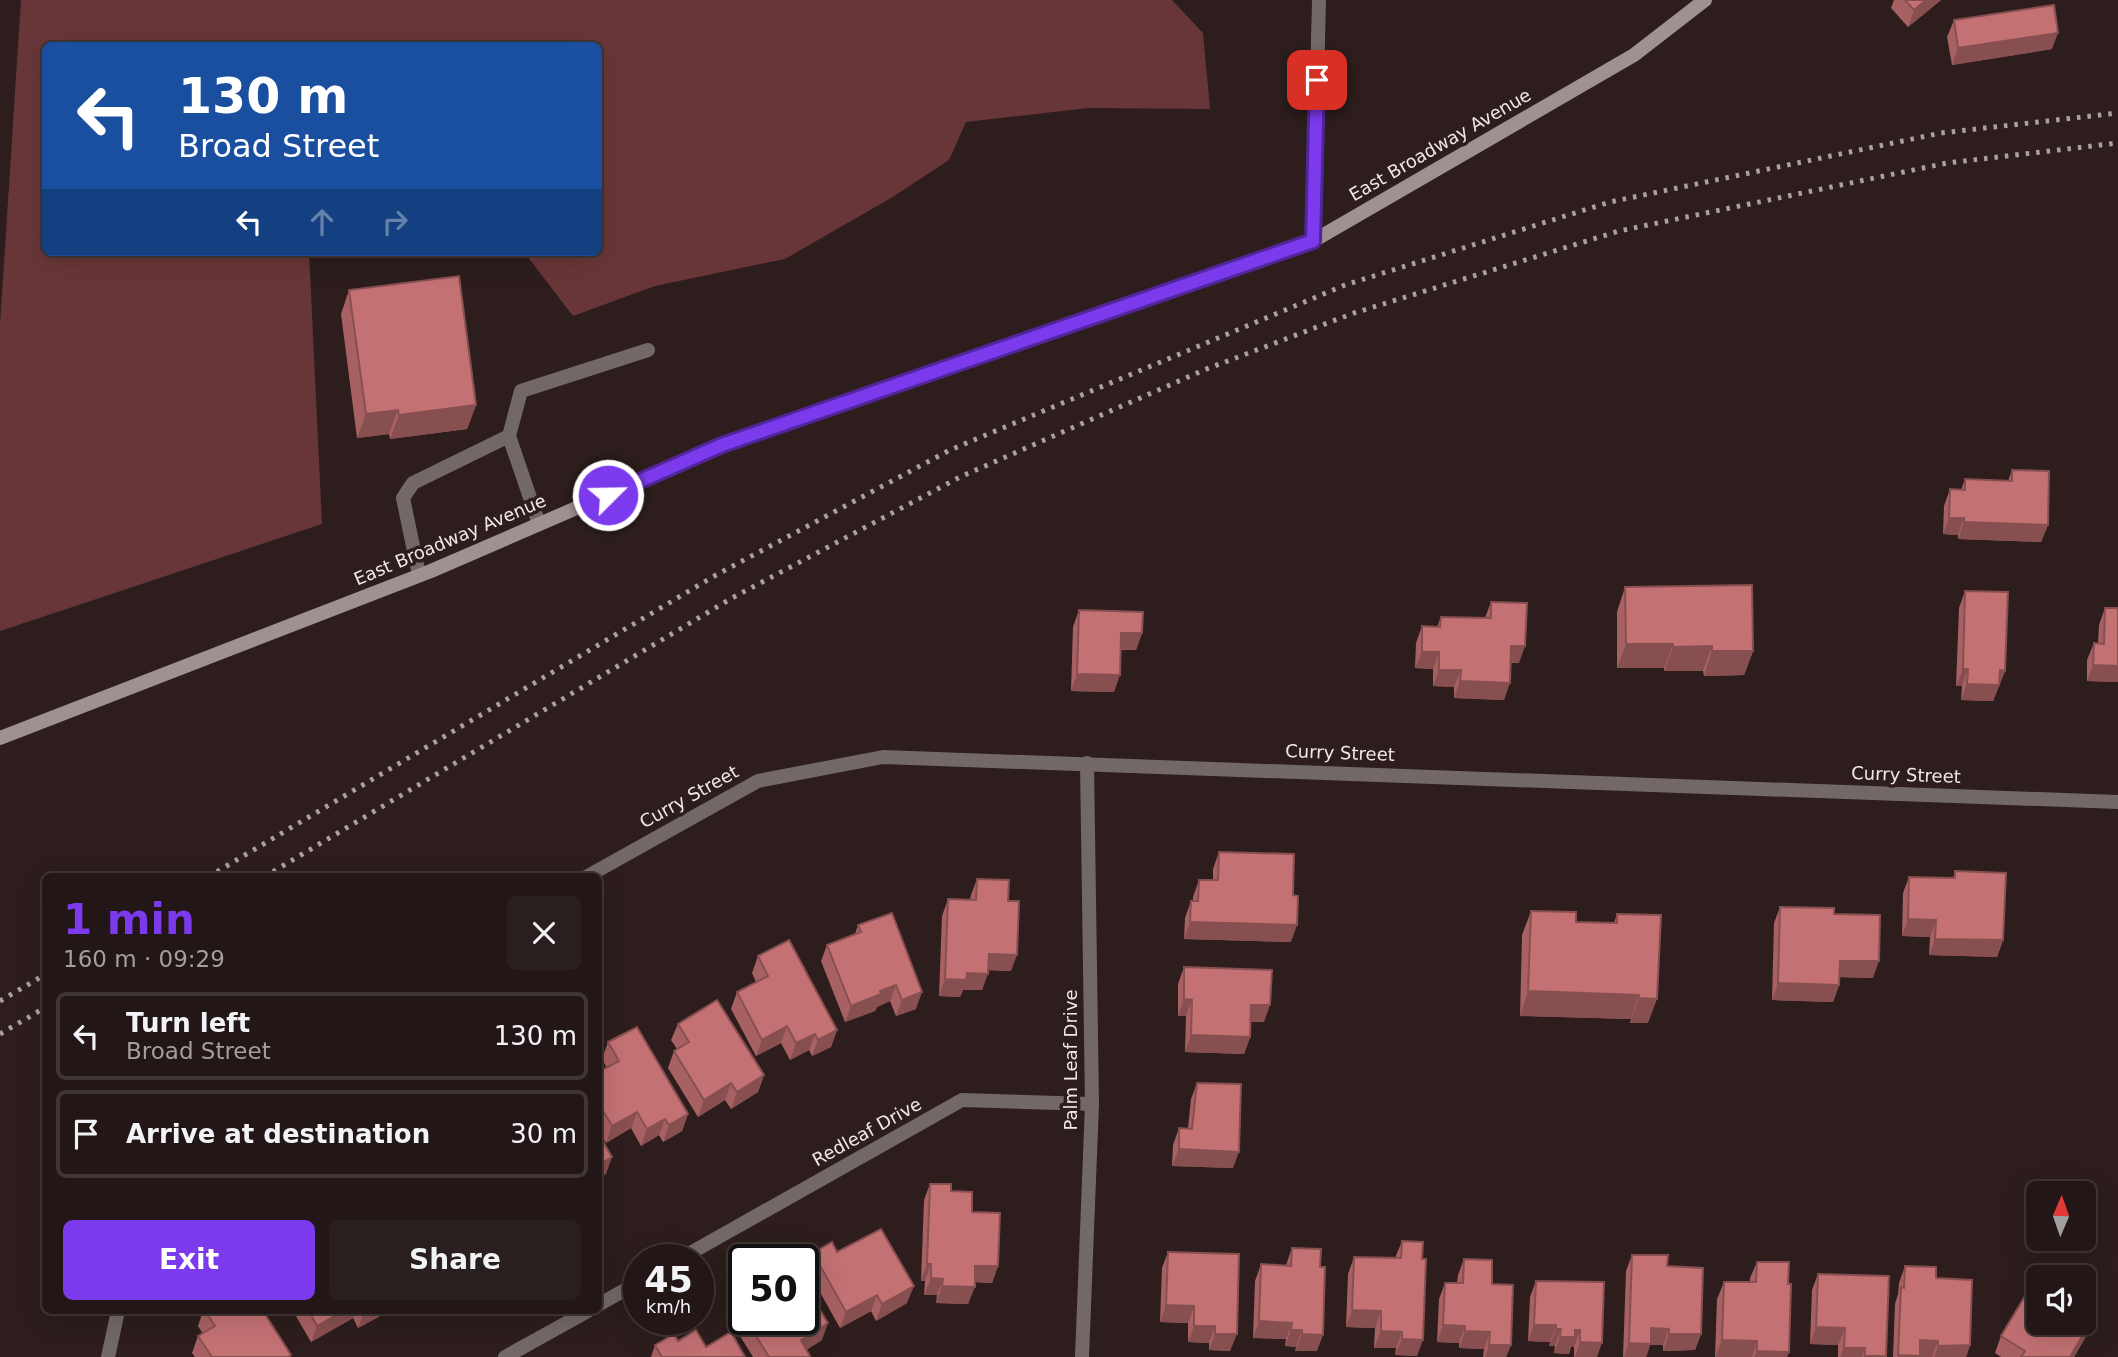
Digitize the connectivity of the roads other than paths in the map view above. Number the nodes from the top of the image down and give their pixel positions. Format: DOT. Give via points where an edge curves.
graph roads {
  1 [pos="1319,0"];
  2 [pos="1705,0"];
  3 [pos="1313,241"];
  4 [pos="648,350"];
  5 [pos="509,436"];
  6 [pos="539,524"];
  7 [pos="419,575"];
  8 [pos="0,738"];
  9 [pos="1087,763"];
  10 [pos="2118,802"];
  11 [pos="593,873"];
  12 [pos="1092,1104"];
  13 [pos="707,1244"];
  14 [pos="623,1291"];
  15 [pos="602,1303"];
  16 [pos="117,1314"];
  17 [pos="583,1314"];
  18 [pos="108,1357"];
  19 [pos="505,1357"];
  20 [pos="1082,1357"];
  1 -- 3 [label="street"];
  2 -- 3 [label="main road, East Broadway Avenue" via="1634,55"];
  3 -- 6 [label="main road, East Broadway Avenue" via="722,445"];
  4 -- 5 [label="street" via="521,391"];
  5 -- 6 [label="street"];
  5 -- 7 [label="street" via="414,483 403,498"];
  6 -- 7 [label="main road, East Broadway Avenue"];
  7 -- 8 [label="main road, East Broadway Avenue"];
  9 -- 10 [label="street, Curry Street"];
  9 -- 11 [label="street, Curry Street" via="883,757 758,782"];
  9 -- 12 [label="street, Palm Leaf Drive"];
  12 -- 13 [label="street, Redleaf Drive" via="962,1101"];
  12 -- 20 [label="street, Palm Leaf Drive"];
  14 -- 15 [label="street"];
  16 -- 18 [label="street"];
  17 -- 19 [label="street"];
}
